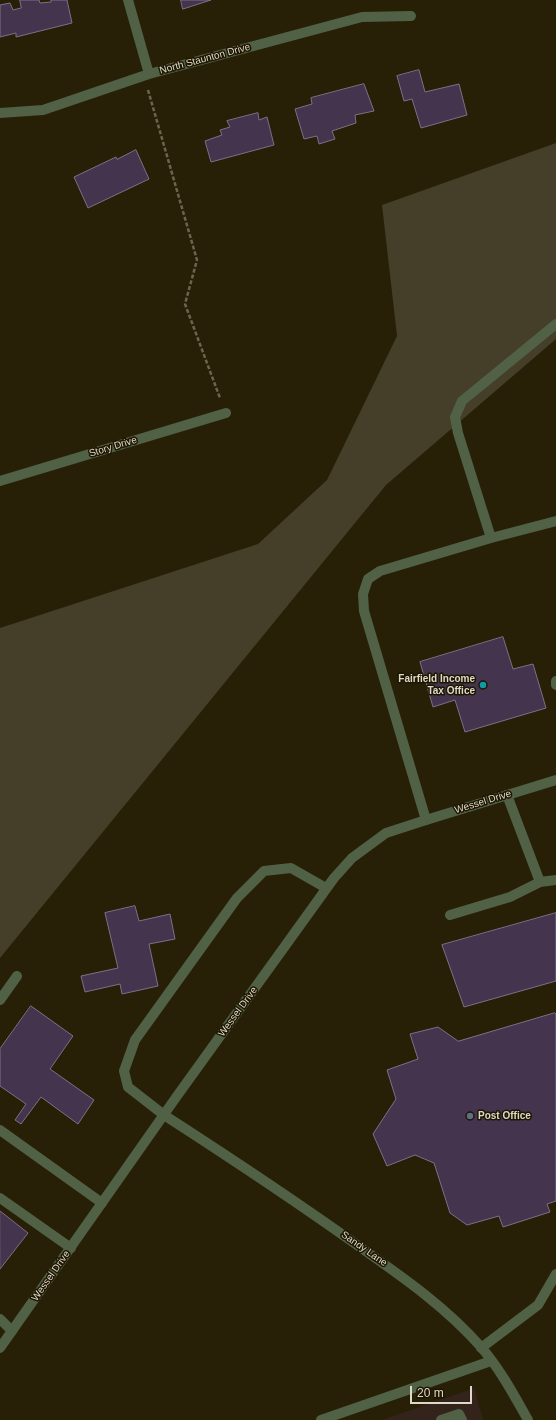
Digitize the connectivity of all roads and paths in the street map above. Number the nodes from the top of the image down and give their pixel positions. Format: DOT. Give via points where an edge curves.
graph roads {
  1 [pos="128,0"];
  2 [pos="412,16"];
  3 [pos="149,74"];
  4 [pos="0,113"];
  5 [pos="556,324"];
  6 [pos="226,413"];
  7 [pos="0,481"];
  8 [pos="556,521"];
  9 [pos="491,538"];
  10 [pos="556,681"];
  11 [pos="556,685"];
  12 [pos="556,780"];
  13 [pos="507,795"];
  14 [pos="426,820"];
  15 [pos="556,880"];
  16 [pos="540,882"];
  17 [pos="326,888"];
  18 [pos="450,915"];
  19 [pos="17,976"];
  20 [pos="0,1000"];
  21 [pos="164,1114"];
  22 [pos="0,1130"];
  23 [pos="0,1198"];
  24 [pos="102,1203"];
  25 [pos="71,1248"];
  26 [pos="556,1274"];
  27 [pos="0,1319"];
  28 [pos="12,1331"];
  29 [pos="0,1348"];
  30 [pos="482,1348"];
  31 [pos="491,1361"];
  32 [pos="332,1418"];
  33 [pos="321,1420"];
  34 [pos="441,1420"];
  35 [pos="462,1420"];
  36 [pos="528,1420"];
  1 -- 3 [label="street"];
  2 -- 3 [label="street, North Staunton Drive" via="362,17"];
  3 -- 4 [label="street, North Staunton Drive" via="43,110"];
  3 -- 6 [label="path" via="148,93 197,260 185,304"];
  5 -- 9 [label="street" via="462,400 455,417"];
  6 -- 7 [label="street, Story Drive"];
  8 -- 9 [label="street"];
  9 -- 14 [label="street" via="380,571 368,579 363,594 364,611"];
  10 -- 11 [label="street"];
  12 -- 13 [label="street, Wessel Drive"];
  13 -- 14 [label="street, Wessel Drive"];
  13 -- 16 [label="street"];
  14 -- 17 [label="street, Wessel Drive" via="386,833 352,858"];
  15 -- 16 [label="street"];
  16 -- 18 [label="street" via="510,897"];
  17 -- 21 [label="street, Wessel Drive"];
  17 -- 21 [label="street, Sandy Lane" via="292,868 264,871 237,898 140,1033 124,1071 128,1088"];
  19 -- 20 [label="street"];
  21 -- 24 [label="street, Wessel Drive"];
  21 -- 30 [label="street, Sandy Lane" via="287,1195 404,1278 458,1322"];
  22 -- 24 [label="street"];
  23 -- 25 [label="street"];
  24 -- 25 [label="street, Wessel Drive"];
  25 -- 28 [label="street, Wessel Drive"];
  26 -- 30 [label="street" via="538,1305"];
  27 -- 28 [label="street"];
  28 -- 29 [label="street, Wessel Drive"];
  30 -- 31 [label="street, Sandy Lane"];
  31 -- 32 [label="street"];
  31 -- 36 [label="street, Sandy Lane"];
  32 -- 33 [label="street"];
  34 -- 35 [label="street" via="459,1414"];
}
